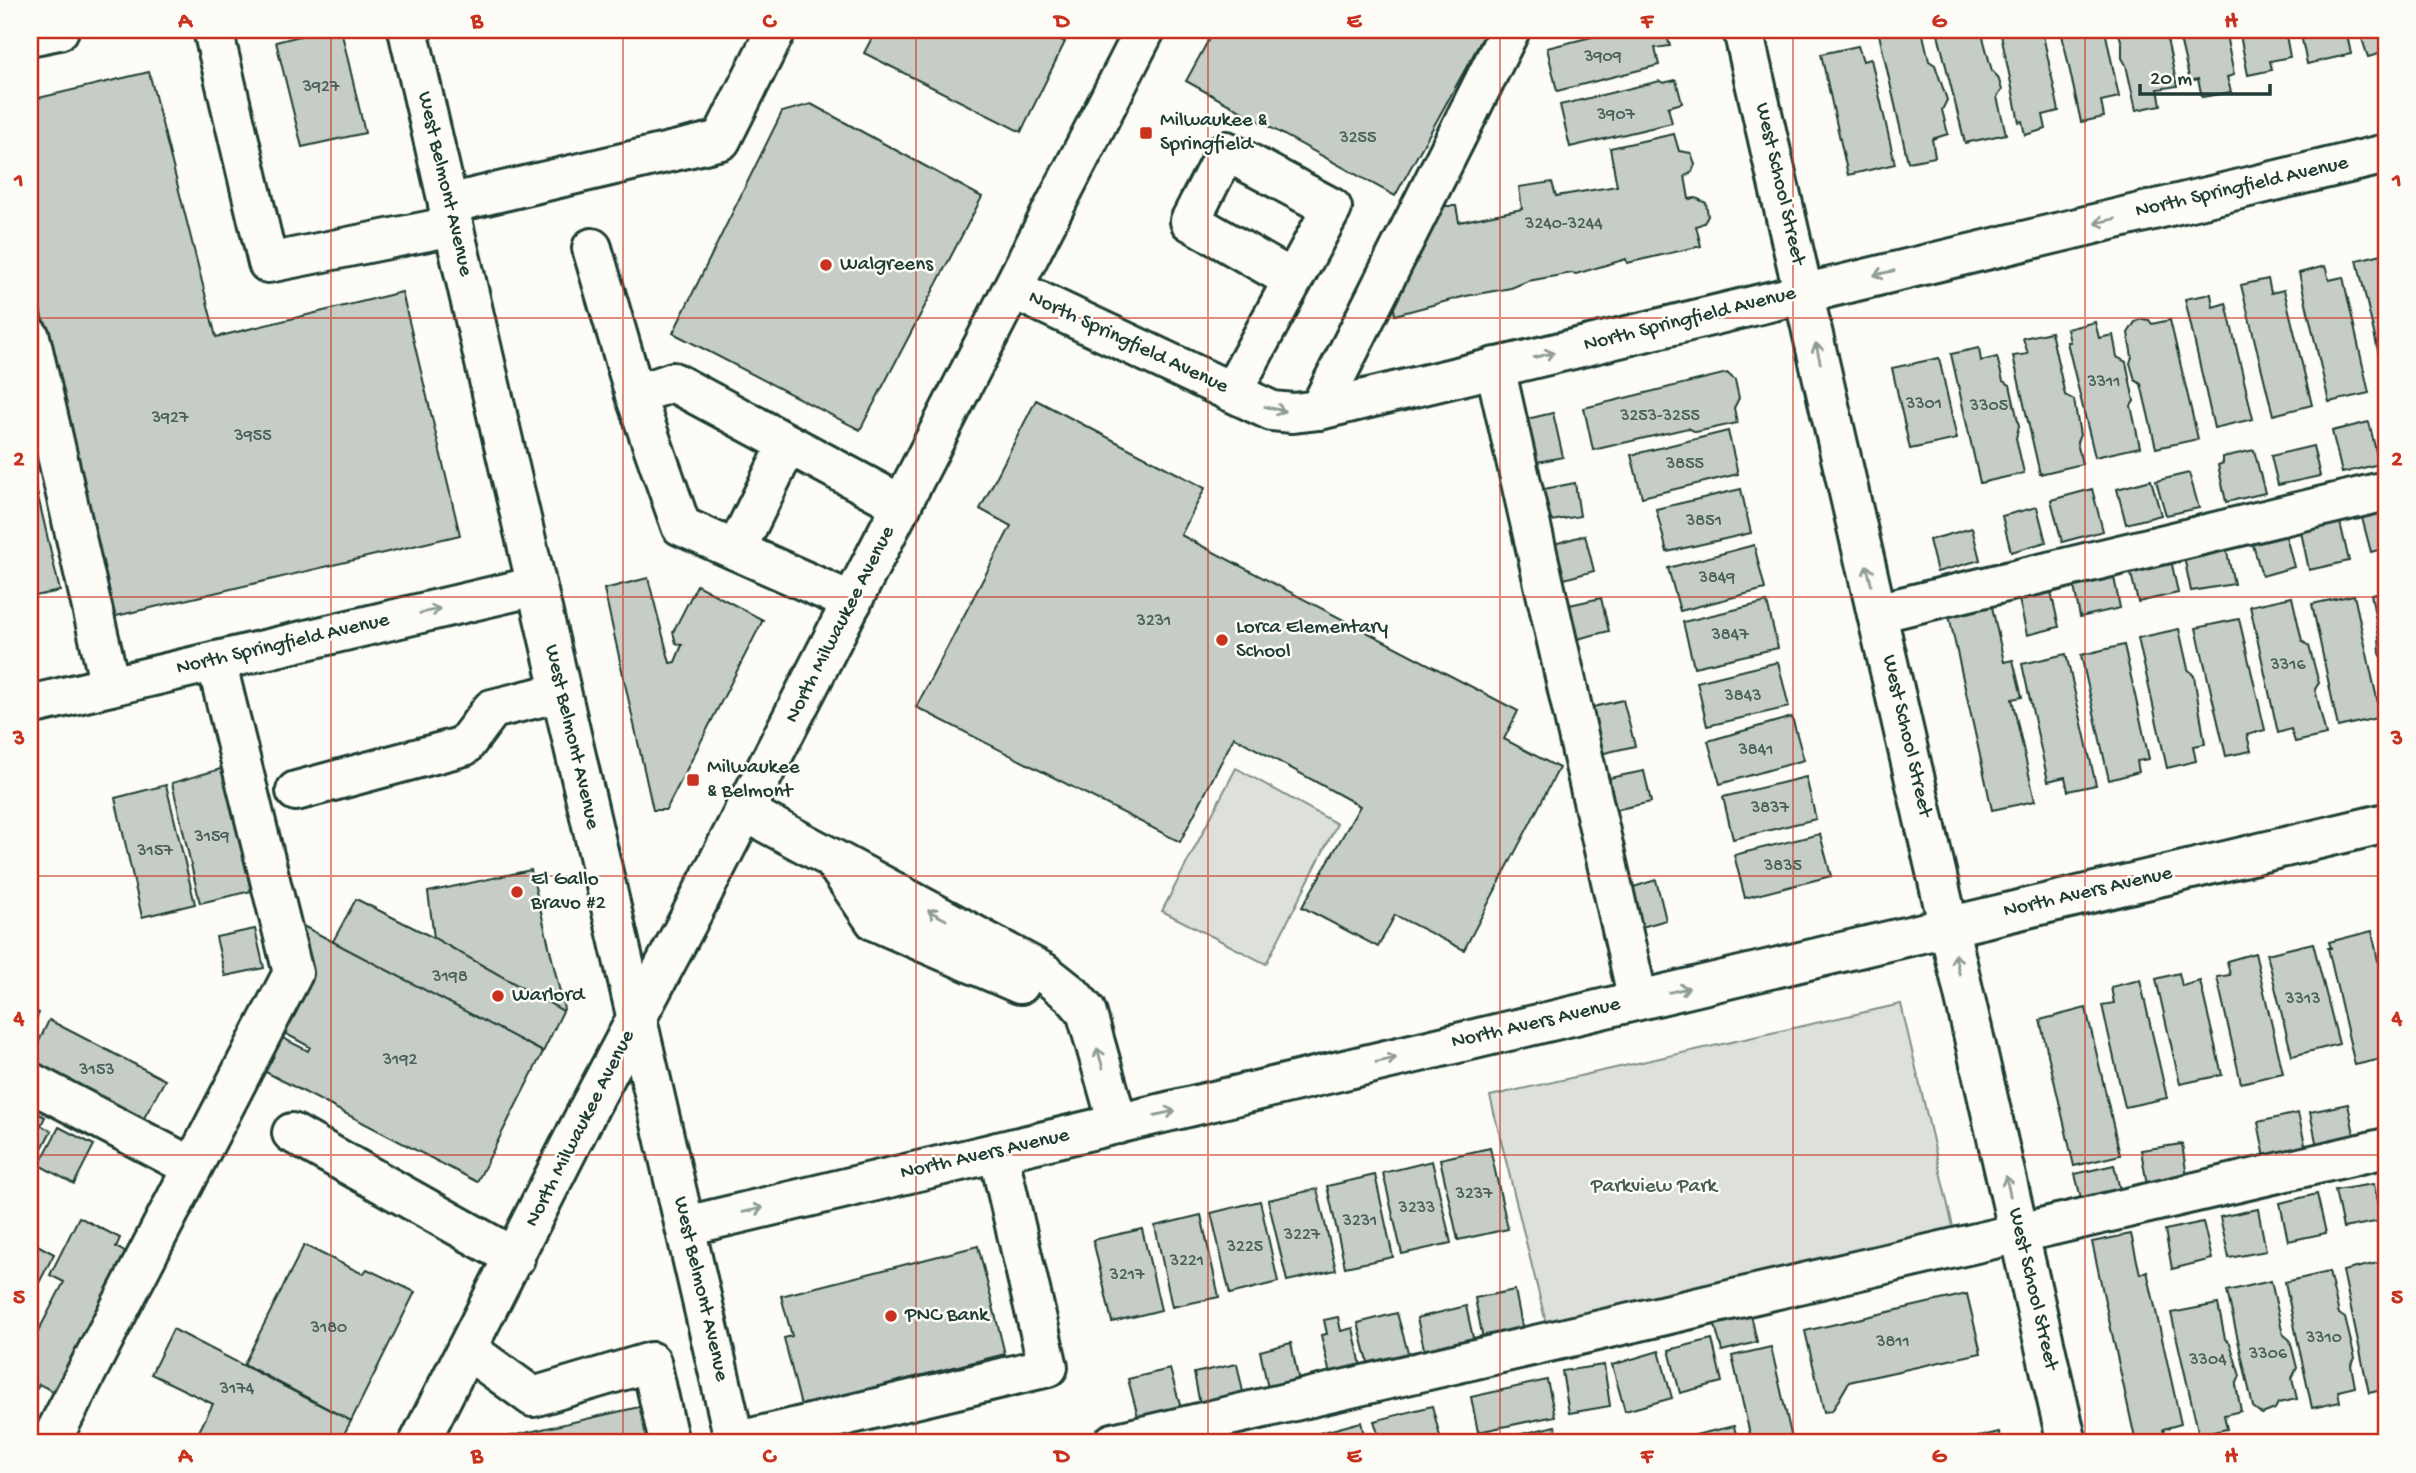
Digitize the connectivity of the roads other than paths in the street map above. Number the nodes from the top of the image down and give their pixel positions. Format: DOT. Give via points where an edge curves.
graph roads {
  1 [pos="212,30"];
  2 [pos="408,30"];
  3 [pos="776,30"];
  4 [pos="1145,30"];
  5 [pos="1510,30"];
  6 [pos="1743,30"];
  7 [pos="2386,154"];
  8 [pos="451,215"];
  9 [pos="593,248"];
  10 [pos="1293,280"];
  11 [pos="1013,289"];
  12 [pos="1804,292"];
  13 [pos="32,358"];
  14 [pos="1495,367"];
  15 [pos="1232,392"];
  16 [pos="635,395"];
  17 [pos="1319,410"];
  18 [pos="788,444"];
  19 [pos="2386,491"];
  20 [pos="902,505"];
  21 [pos="736,550"];
  22 [pos="536,586"];
  23 [pos="852,602"];
  24 [pos="1877,613"];
  25 [pos="216,661"];
  26 [pos="110,686"];
  27 [pos="561,692"];
  28 [pos="30,705"];
  29 [pos="296,790"];
  30 [pos="744,811"];
  31 [pos="2386,822"];
  32 [pos="1949,926"];
  33 [pos="1638,1000"];
  34 [pos="638,1017"];
  35 [pos="30,1082"];
  36 [pos="1118,1124"];
  37 [pos="292,1133"];
  38 [pos="2386,1148"];
  39 [pos="998,1152"];
  40 [pos="192,1167"];
  41 [pos="686,1226"];
  42 [pos="2019,1233"];
  43 [pos="515,1258"];
  44 [pos="468,1350"];
  45 [pos="50,1443"];
  46 [pos="419,1443"];
  47 [pos="669,1443"];
  48 [pos="735,1443"];
  49 [pos="1113,1443"];
  50 [pos="2067,1443"];
  1 -- 8 [label="street" via="268,263"];
  2 -- 8 [label="street, West Belmont Avenue"];
  3 -- 8 [label="street" via="721,140"];
  4 -- 11 [label="street, North Milwaukee Avenue"];
  5 -- 17 [label="street"];
  6 -- 12 [label="street, West School Street"];
  7 -- 12 [label="street, North Springfield Avenue, one-way"];
  8 -- 22 [label="street, West Belmont Avenue"];
  9 -- 16 [label="street"];
  10 -- 15 [label="street"];
  11 -- 15 [label="street, North Springfield Avenue"];
  11 -- 20 [label="street, North Milwaukee Avenue"];
  14 -- 12 [label="street, North Springfield Avenue, one-way"];
  24 -- 12 [label="street, West School Street, one-way"];
  13 -- 26 [label="street"];
  14 -- 17 [label="street, North Springfield Avenue"];
  14 -- 33 [label="street"];
  15 -- 17 [label="street, North Springfield Avenue, one-way" via="1272,411"];
  16 -- 18 [label="street" via="673,382"];
  16 -- 21 [label="street" via="681,526"];
  18 -- 20 [label="street"];
  18 -- 21 [label="street"];
  19 -- 24 [label="street"];
  20 -- 23 [label="street, North Milwaukee Avenue"];
  21 -- 23 [label="street"];
  25 -- 22 [label="street, North Springfield Avenue, one-way"];
  22 -- 27 [label="street, West Belmont Avenue"];
  23 -- 30 [label="street, North Milwaukee Avenue"];
  24 -- 32 [label="street, West School Street"];
  25 -- 26 [label="street, North Springfield Avenue"];
  25 -- 40 [label="street" via="293,973"];
  26 -- 28 [label="street, North Springfield Avenue"];
  27 -- 29 [label="street" via="492,709 464,746"];
  27 -- 34 [label="street, West Belmont Avenue"];
  30 -- 34 [label="street, North Milwaukee Avenue"];
  36 -- 30 [label="street, one-way" via="1086,1012 1072,995 1043,972"];
  31 -- 32 [label="street, North Avers Avenue"];
  33 -- 32 [label="street, North Avers Avenue, one-way"];
  42 -- 32 [label="street, West School Street, one-way"];
  36 -- 33 [label="street, North Avers Avenue, one-way"];
  34 -- 41 [label="street, West Belmont Avenue"];
  34 -- 43 [label="street, North Milwaukee Avenue"];
  35 -- 40 [label="street"];
  36 -- 39 [label="street, North Avers Avenue"];
  37 -- 43 [label="street"];
  38 -- 42 [label="street"];
  41 -- 39 [label="street, North Avers Avenue, one-way"];
  39 -- 48 [label="street" via="1048,1367"];
  40 -- 45 [label="street"];
  41 -- 48 [label="street, West Belmont Avenue"];
  42 -- 49 [label="street"];
  42 -- 50 [label="street, West School Street"];
  43 -- 44 [label="street, North Milwaukee Avenue"];
  44 -- 46 [label="street, North Milwaukee Avenue"];
  44 -- 47 [label="street" via="533,1398 651,1362"];
}
